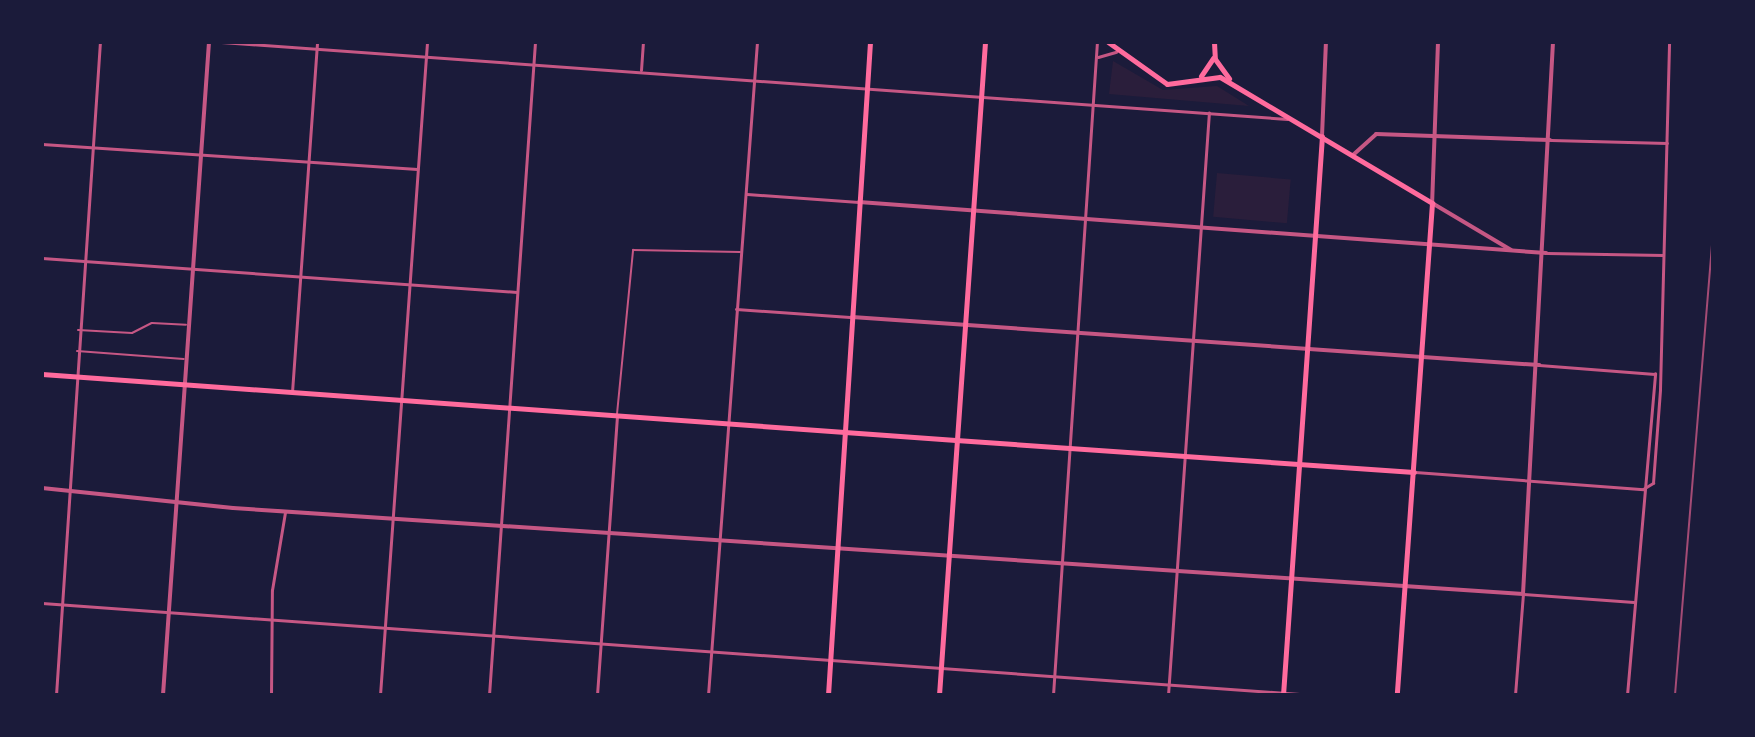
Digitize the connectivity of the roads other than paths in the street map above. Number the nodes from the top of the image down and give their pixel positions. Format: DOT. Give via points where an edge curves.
graph roads {
  1 [pos="100,42"];
  2 [pos="209,42"];
  3 [pos="221,42"];
  4 [pos="317,42"];
  5 [pos="427,42"];
  6 [pos="535,42"];
  7 [pos="643,42"];
  8 [pos="757,42"];
  9 [pos="870,42"];
  10 [pos="985,42"];
  11 [pos="1097,42"];
  12 [pos="1108,42"];
  13 [pos="1214,42"];
  14 [pos="1326,42"];
  15 [pos="1438,42"];
  16 [pos="1553,42"];
  17 [pos="1669,42"];
  18 [pos="317,49"];
  19 [pos="1116,52"];
  20 [pos="1214,55"];
  21 [pos="426,57"];
  22 [pos="1098,57"];
  23 [pos="534,64"];
  24 [pos="641,72"];
  25 [pos="1200,76"];
  26 [pos="754,81"];
  27 [pos="866,88"];
  28 [pos="1242,88"];
  29 [pos="982,97"];
  30 [pos="1097,105"];
  31 [pos="1209,112"];
  32 [pos="1294,120"];
  33 [pos="1434,135"];
  34 [pos="1322,136"];
  35 [pos="1550,140"];
  36 [pos="1667,143"];
  37 [pos="42,144"];
  38 [pos="91,147"];
  39 [pos="201,154"];
  40 [pos="1353,155"];
  41 [pos="309,163"];
  42 [pos="417,169"];
  43 [pos="746,194"];
  44 [pos="859,202"];
  45 [pos="1432,203"];
  46 [pos="973,211"];
  47 [pos="1089,219"];
  48 [pos="1202,227"];
  49 [pos="1316,234"];
  50 [pos="1431,242"];
  51 [pos="1513,251"];
  52 [pos="741,252"];
  53 [pos="1546,253"];
  54 [pos="1663,255"];
  55 [pos="42,258"];
  56 [pos="84,261"];
  57 [pos="192,269"];
  58 [pos="301,277"];
  59 [pos="410,285"];
  60 [pos="517,292"];
  61 [pos="736,309"];
  62 [pos="850,317"];
  63 [pos="188,325"];
  64 [pos="966,325"];
  65 [pos="78,330"];
  66 [pos="1081,333"];
  67 [pos="1193,341"];
  68 [pos="1308,348"];
  69 [pos="77,351"];
  70 [pos="1422,358"];
  71 [pos="185,359"];
  72 [pos="1539,365"];
  73 [pos="42,374"];
  74 [pos="1655,374"];
  75 [pos="75,377"];
  76 [pos="181,384"];
  77 [pos="292,392"];
  78 [pos="401,400"];
  79 [pos="508,408"];
  80 [pos="617,416"];
  81 [pos="728,424"];
  82 [pos="842,431"];
  83 [pos="956,440"];
  84 [pos="1072,448"];
  85 [pos="1185,456"];
  86 [pos="1298,464"];
  87 [pos="1414,472"];
  88 [pos="1531,482"];
  89 [pos="42,488"];
  90 [pos="1643,489"];
  91 [pos="68,490"];
  92 [pos="174,503"];
  93 [pos="285,512"];
  94 [pos="393,514"];
  95 [pos="501,521"];
  96 [pos="609,529"];
  97 [pos="721,536"];
  98 [pos="834,545"];
  99 [pos="949,553"];
  100 [pos="1062,561"];
  101 [pos="1177,570"];
  102 [pos="1291,578"];
  103 [pos="1406,587"];
  104 [pos="1523,594"];
  105 [pos="1634,602"];
  106 [pos="42,603"];
  107 [pos="61,605"];
  108 [pos="169,612"];
  109 [pos="277,621"];
  110 [pos="384,628"];
  111 [pos="493,635"];
  112 [pos="601,644"];
  113 [pos="711,651"];
  114 [pos="829,659"];
  115 [pos="941,667"];
  116 [pos="1054,676"];
  117 [pos="1168,684"];
  118 [pos="1283,694"];
  119 [pos="56,695"];
  120 [pos="163,695"];
  121 [pos="271,695"];
  122 [pos="380,695"];
  123 [pos="489,695"];
  124 [pos="597,695"];
  125 [pos="708,695"];
  126 [pos="828,695"];
  127 [pos="939,695"];
  128 [pos="1053,695"];
  129 [pos="1168,695"];
  130 [pos="1313,695"];
  131 [pos="1397,695"];
  132 [pos="1515,695"];
  133 [pos="1627,695"];
  1 -- 38 [label="street"];
  2 -- 39 [label="street"];
  3 -- 18 [label="street"];
  4 -- 18 [label="street"];
  5 -- 21 [label="street"];
  6 -- 23 [label="street"];
  7 -- 24 [label="street"];
  8 -- 26 [label="street"];
  9 -- 27 [label="main road"];
  10 -- 29 [label="main road"];
  11 -- 22 [label="street"];
  12 -- 19 [label="main road"];
  13 -- 20 [label="main road"];
  14 -- 34 [label="street"];
  15 -- 33 [label="street"];
  16 -- 35 [label="street"];
  17 -- 36 [label="street"];
  18 -- 21 [label="street"];
  18 -- 41 [label="street"];
  19 -- 22 [label="street"];
  19 -- 25 [label="main road" via="1167,84"];
  20 -- 25 [label="main road"];
  20 -- 28 [label="main road"];
  21 -- 23 [label="street"];
  21 -- 42 [label="street"];
  22 -- 30 [label="street"];
  23 -- 24 [label="street"];
  23 -- 60 [label="street"];
  24 -- 26 [label="street"];
  25 -- 28 [label="main road"];
  26 -- 27 [label="street"];
  26 -- 43 [label="street"];
  27 -- 29 [label="street"];
  27 -- 44 [label="main road"];
  28 -- 32 [label="main road"];
  29 -- 30 [label="street"];
  29 -- 46 [label="main road"];
  30 -- 31 [label="street"];
  30 -- 47 [label="street"];
  31 -- 32 [label="street"];
  31 -- 48 [label="street"];
  32 -- 34 [label="main road"];
  33 -- 35 [label="street"];
  33 -- 40 [label="street" via="1369,136"];
  33 -- 45 [label="street"];
  34 -- 40 [label="main road"];
  34 -- 49 [label="main road"];
  35 -- 36 [label="street"];
  35 -- 53 [label="street"];
  36 -- 54 [label="street"];
  37 -- 38 [label="street"];
  38 -- 39 [label="street"];
  38 -- 56 [label="street"];
  39 -- 41 [label="street"];
  39 -- 57 [label="street"];
  40 -- 45 [label="main road"];
  41 -- 42 [label="street"];
  41 -- 58 [label="street"];
  42 -- 59 [label="street"];
  43 -- 44 [label="street"];
  43 -- 52 [label="street"];
  44 -- 46 [label="street"];
  44 -- 62 [label="main road"];
  45 -- 50 [label="main road"];
  45 -- 51 [label="street"];
  46 -- 47 [label="street"];
  46 -- 64 [label="main road"];
  47 -- 48 [label="street"];
  47 -- 66 [label="street"];
  48 -- 49 [label="street"];
  48 -- 67 [label="street"];
  49 -- 50 [label="street"];
  49 -- 68 [label="main road"];
  50 -- 51 [label="street"];
  50 -- 70 [label="main road"];
  51 -- 53 [label="street"];
  52 -- 61 [label="street"];
  52 -- 80 [label="lane" via="633,250"];
  53 -- 54 [label="street"];
  53 -- 72 [label="street"];
  54 -- 74 [label="street"];
  55 -- 56 [label="street"];
  56 -- 57 [label="street"];
  56 -- 65 [label="street"];
  57 -- 58 [label="street"];
  57 -- 63 [label="street"];
  58 -- 59 [label="street"];
  58 -- 77 [label="street"];
  59 -- 60 [label="street"];
  59 -- 78 [label="street"];
  60 -- 79 [label="street"];
  61 -- 62 [label="street"];
  61 -- 81 [label="street"];
  62 -- 64 [label="street"];
  62 -- 82 [label="main road"];
  63 -- 65 [label="lane" via="152,323 132,333"];
  63 -- 71 [label="street"];
  64 -- 66 [label="street"];
  64 -- 83 [label="main road"];
  65 -- 69 [label="street"];
  66 -- 67 [label="street"];
  66 -- 84 [label="street"];
  67 -- 68 [label="street"];
  67 -- 85 [label="street"];
  68 -- 70 [label="street"];
  68 -- 86 [label="main road"];
  69 -- 71 [label="lane"];
  69 -- 75 [label="street"];
  70 -- 72 [label="street"];
  70 -- 87 [label="main road"];
  71 -- 76 [label="street"];
  72 -- 74 [label="street"];
  72 -- 88 [label="street"];
  73 -- 75 [label="main road"];
  74 -- 90 [label="street"];
  74 -- 90 [label="street" via="1653,483"];
  75 -- 76 [label="main road"];
  75 -- 91 [label="street"];
  76 -- 77 [label="main road"];
  76 -- 92 [label="street"];
  77 -- 78 [label="main road"];
  78 -- 79 [label="main road"];
  78 -- 94 [label="street"];
  79 -- 80 [label="main road"];
  79 -- 95 [label="street"];
  80 -- 81 [label="main road"];
  80 -- 96 [label="street"];
  81 -- 82 [label="main road"];
  81 -- 97 [label="street"];
  82 -- 83 [label="main road"];
  82 -- 98 [label="main road"];
  83 -- 84 [label="main road"];
  83 -- 99 [label="main road"];
  84 -- 85 [label="main road"];
  84 -- 100 [label="street"];
  85 -- 86 [label="main road"];
  85 -- 101 [label="street"];
  86 -- 87 [label="main road"];
  86 -- 102 [label="main road"];
  87 -- 88 [label="street"];
  87 -- 103 [label="main road"];
  88 -- 90 [label="street"];
  88 -- 104 [label="street"];
  89 -- 91 [label="street"];
  90 -- 105 [label="street"];
  91 -- 92 [label="street"];
  91 -- 107 [label="street"];
  92 -- 93 [label="street"];
  92 -- 108 [label="street"];
  93 -- 94 [label="street"];
  93 -- 109 [label="street" via="272,590"];
  94 -- 95 [label="street"];
  94 -- 110 [label="street"];
  95 -- 96 [label="street"];
  95 -- 111 [label="street"];
  96 -- 97 [label="street"];
  96 -- 112 [label="street"];
  97 -- 98 [label="street"];
  97 -- 113 [label="street"];
  98 -- 99 [label="street"];
  98 -- 114 [label="main road"];
  99 -- 100 [label="street"];
  99 -- 115 [label="main road"];
  100 -- 101 [label="street"];
  100 -- 116 [label="street"];
  101 -- 102 [label="street"];
  101 -- 117 [label="street"];
  102 -- 103 [label="street"];
  102 -- 118 [label="main road"];
  103 -- 104 [label="street"];
  103 -- 131 [label="main road"];
  104 -- 105 [label="street"];
  104 -- 132 [label="street"];
  105 -- 133 [label="street"];
  106 -- 107 [label="street"];
  107 -- 108 [label="street"];
  107 -- 119 [label="street"];
  108 -- 109 [label="street"];
  108 -- 120 [label="street"];
  109 -- 110 [label="street"];
  109 -- 121 [label="street"];
  110 -- 111 [label="street"];
  110 -- 122 [label="street"];
  111 -- 112 [label="street"];
  111 -- 123 [label="street"];
  112 -- 113 [label="street"];
  112 -- 124 [label="street"];
  113 -- 114 [label="street"];
  113 -- 125 [label="street"];
  114 -- 115 [label="street"];
  114 -- 126 [label="main road"];
  115 -- 116 [label="street"];
  115 -- 127 [label="main road"];
  116 -- 117 [label="street"];
  116 -- 128 [label="street"];
  117 -- 118 [label="street"];
  117 -- 129 [label="street"];
  118 -- 130 [label="street"];
}
